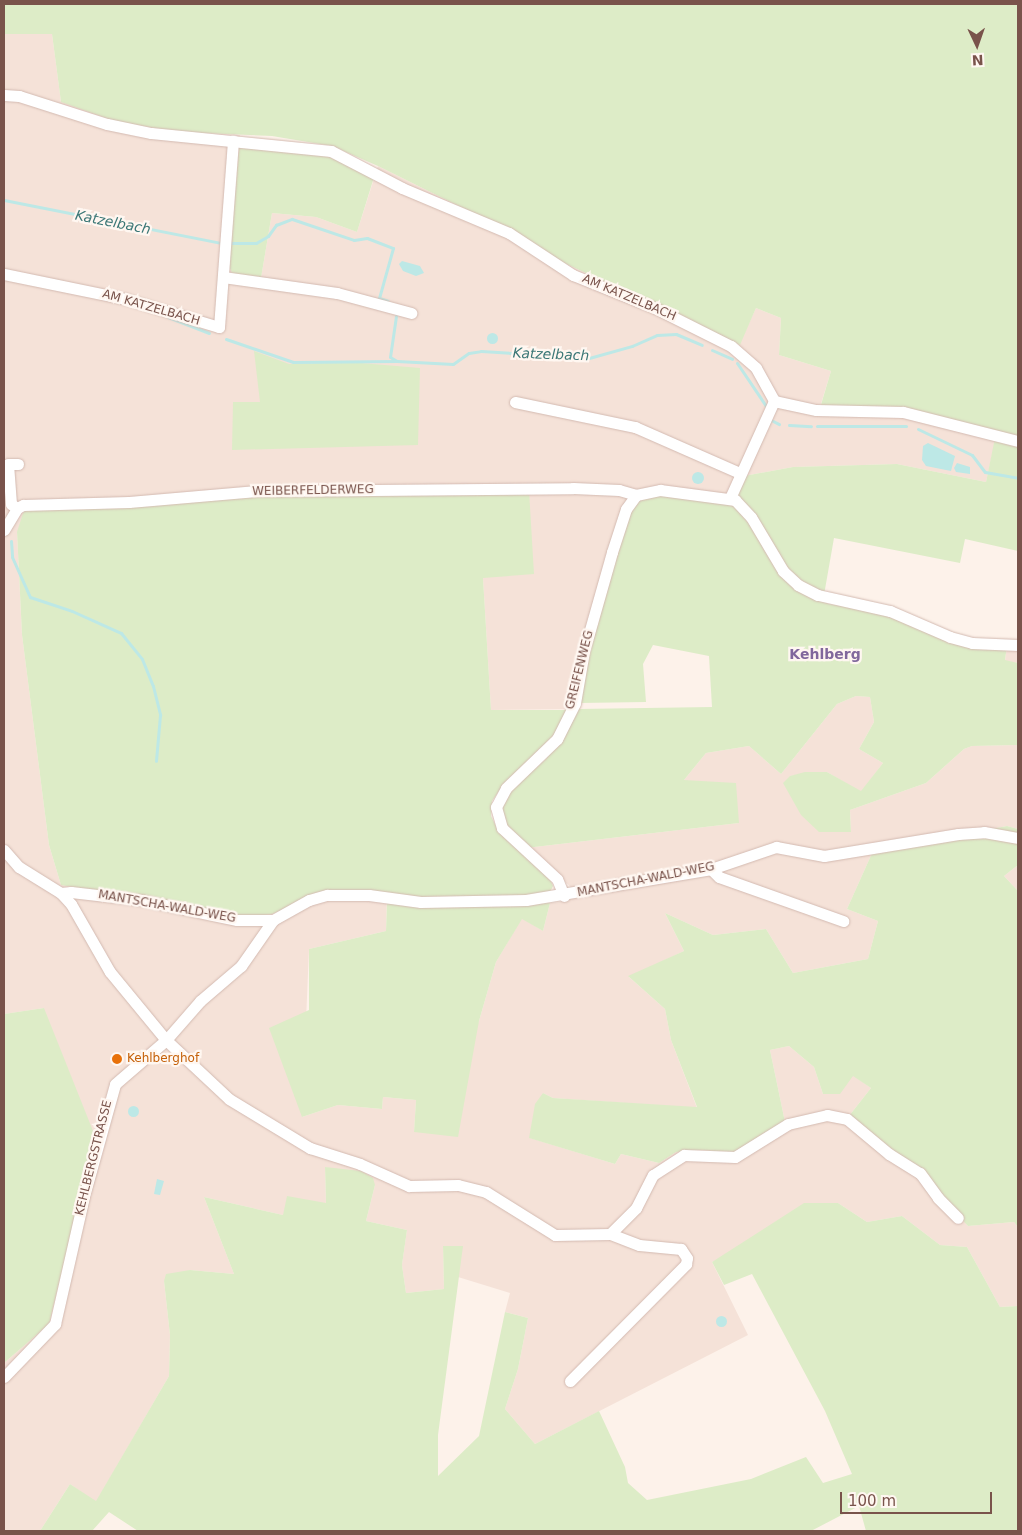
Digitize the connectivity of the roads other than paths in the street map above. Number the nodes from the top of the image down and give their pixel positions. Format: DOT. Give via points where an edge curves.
graph roads {
  1 [pos="4,95"];
  2 [pos="232,141"];
  3 [pos="4,274"];
  4 [pos="223,277"];
  5 [pos="411,313"];
  6 [pos="774,401"];
  7 [pos="516,402"];
  8 [pos="1018,441"];
  9 [pos="18,464"];
  10 [pos="740,473"];
  11 [pos="636,495"];
  12 [pos="730,498"];
  13 [pos="17,508"];
  14 [pos="4,530"];
  15 [pos="1018,645"];
  16 [pos="1018,838"];
  17 [pos="4,850"];
  18 [pos="711,869"];
  19 [pos="61,894"];
  20 [pos="564,896"];
  21 [pos="272,920"];
  22 [pos="843,921"];
  23 [pos="166,1040"];
  24 [pos="958,1218"];
  25 [pos="610,1234"];
  26 [pos="4,1377"];
  27 [pos="570,1382"];
  1 -- 2 [label="street, AM KATZELBACH" via="124,128"];
  2 -- 4 [label="street, AM KATZELBACH"];
  2 -- 6 [label="street, AM KATZELBACH" via="331,151 402,188 509,233 574,275 655,308 732,346 756,368"];
  3 -- 4 [label="street, AM KATZELBACH" via="126,299 219,328"];
  4 -- 5 [label="street" via="350,295"];
  6 -- 8 [label="street" via="816,410 903,412"];
  6 -- 10 [label="street"];
  7 -- 10 [label="street" via="635,427"];
  9 -- 13 [label="street" via="8,464 11,504"];
  10 -- 12 [label="street"];
  11 -- 12 [label="street" via="660,490"];
  11 -- 13 [label="street, WEIBERFELDERWEG" via="619,490 565,488 258,491 129,502 23,505"];
  11 -- 20 [label="street, GREIFENWEG" via="626,509 612,552 584,651 574,703 557,739 506,788 496,807 502,828 557,879"];
  12 -- 15 [label="street" via="751,517 783,571 798,585 818,595 890,611 972,643"];
  13 -- 14 [label="street"];
  16 -- 18 [label="street, MANTSCHA-WALD-WEG" via="984,832 967,833 824,856 776,847"];
  17 -- 19 [label="street" via="20,867"];
  18 -- 20 [label="street, MANTSCHA-WALD-WEG"];
  18 -- 22 [label="street" via="719,877"];
  19 -- 21 [label="street, MANTSCHA-WALD-WEG" via="71,892 140,900 237,920"];
  19 -- 23 [label="street" via="110,972"];
  20 -- 21 [label="street, MANTSCHA-WALD-WEG" via="421,902 336,894 309,900"];
  21 -- 23 [label="street, MANTSCHA-WALD-WEG" via="241,966 200,1001"];
  23 -- 25 [label="street" via="229,1098 310,1148 360,1164 409,1186 458,1185 486,1192 555,1235"];
  23 -- 26 [label="street, KEHLBERGSTRASSE" via="115,1084 84,1196 55,1324"];
  24 -- 25 [label="street" via="920,1173 889,1154 847,1119 827,1115 788,1124 735,1157 696,1153 672,1160 652,1175 636,1208"];
  25 -- 27 [label="street" via="639,1245 681,1249 687,1258 686,1264"];
}
